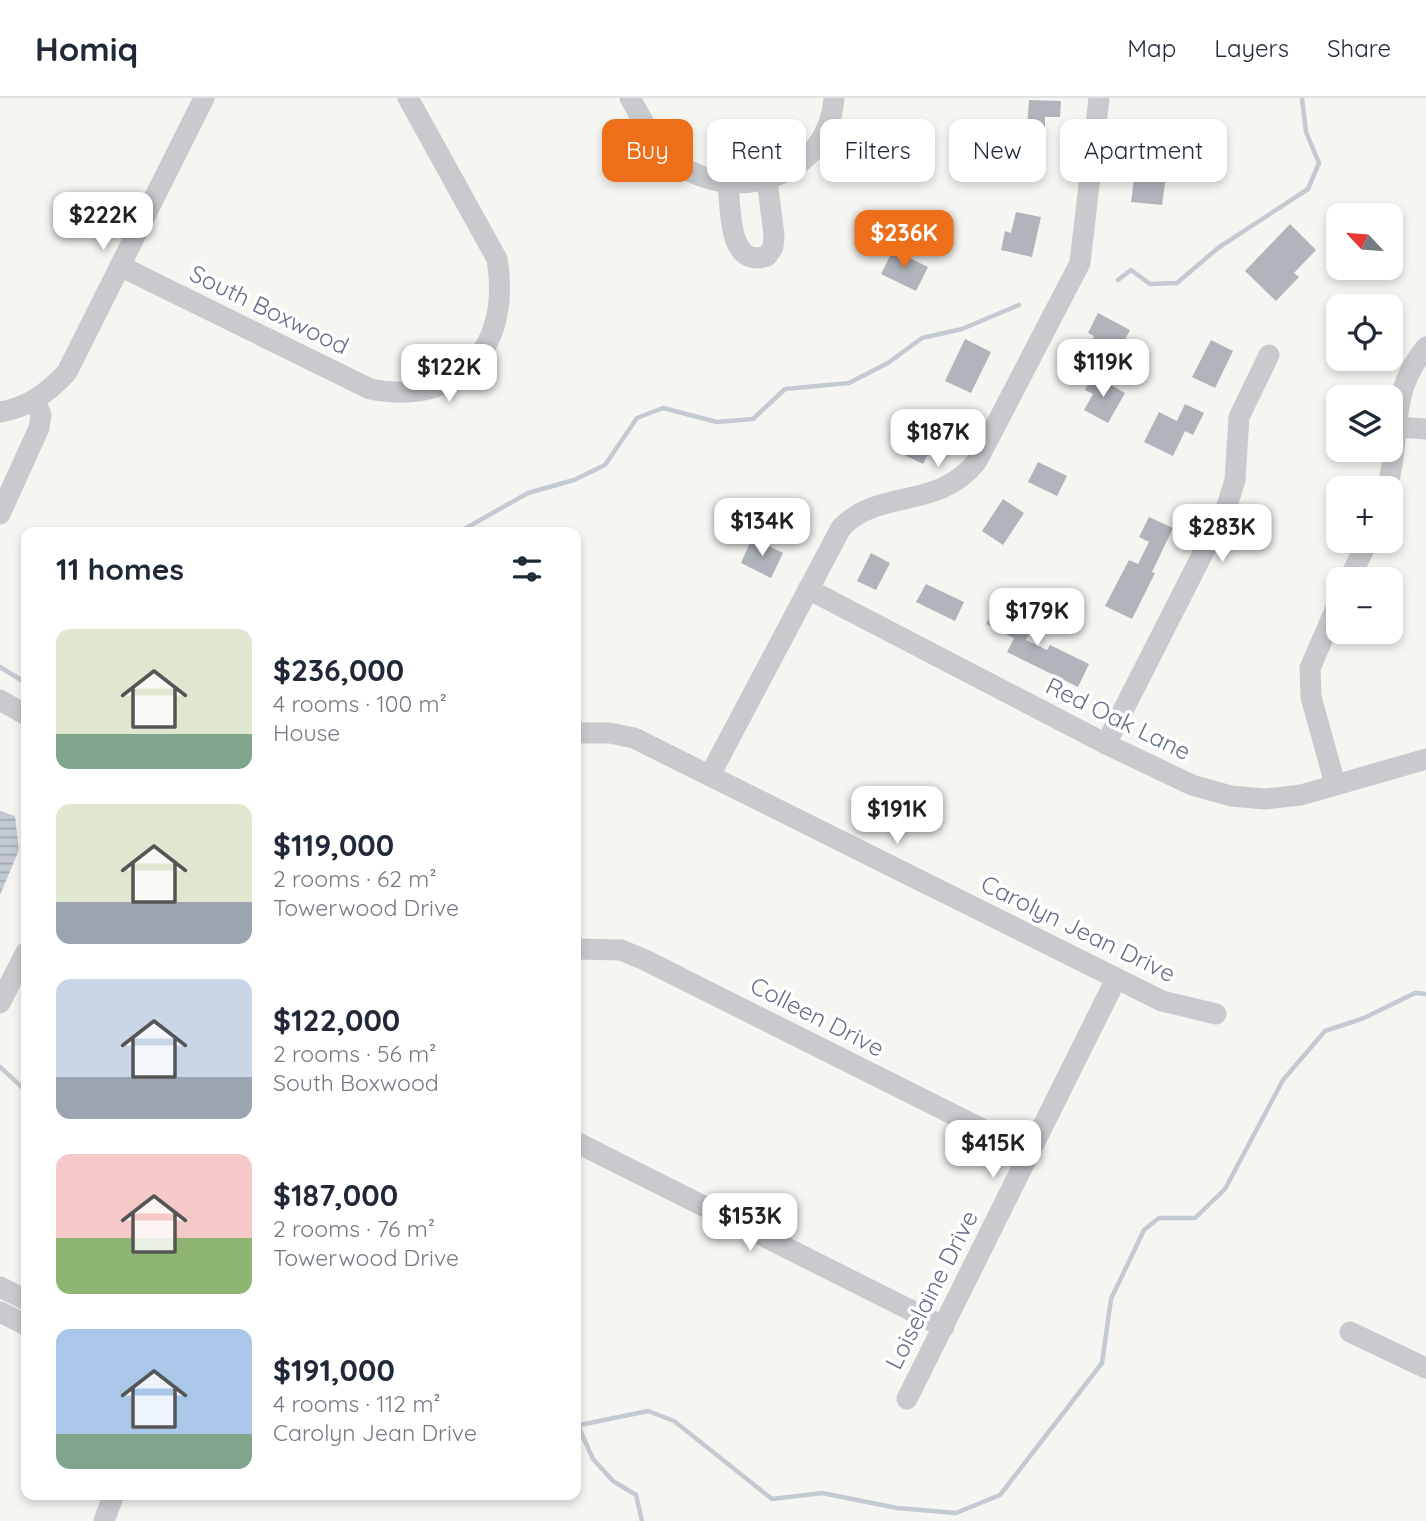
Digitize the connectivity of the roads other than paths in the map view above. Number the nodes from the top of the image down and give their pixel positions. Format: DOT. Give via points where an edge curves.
graph roads {
  1 [pos="204,98"];
  2 [pos="408,98"];
  3 [pos="630,98"];
  4 [pos="834,98"];
  5 [pos="1100,98"];
  6 [pos="806,155"];
  7 [pos="751,182"];
  8 [pos="767,182"];
  9 [pos="728,185"];
  10 [pos="120,266"];
  11 [pos="1426,347"];
  12 [pos="1269,355"];
  13 [pos="1402,385"];
  14 [pos="35,400"];
  15 [pos="0,412"];
  16 [pos="1403,428"];
  17 [pos="1426,429"];
  18 [pos="0,513"];
  19 [pos="808,589"];
  20 [pos="1326,631"];
  21 [pos="0,700"];
  22 [pos="21,712"];
  23 [pos="581,733"];
  24 [pos="1106,744"];
  25 [pos="1426,758"];
  26 [pos="710,775"];
  27 [pos="1335,784"];
  28 [pos="581,949"];
  29 [pos="21,961"];
  30 [pos="1116,979"];
  31 [pos="0,1003"];
  32 [pos="1216,1014"];
  33 [pos="581,1145"];
  34 [pos="1030,1153"];
  35 [pos="0,1287"];
  36 [pos="21,1298"];
  37 [pos="0,1312"];
  38 [pos="21,1322"];
  39 [pos="944,1327"];
  40 [pos="1350,1332"];
  41 [pos="1426,1368"];
  42 [pos="907,1399"];
  43 [pos="112,1500"];
  44 [pos="104,1521"];
  1 -- 10 [label="street"];
  2 -- 10 [label="street, South Boxwood" via="497,259 501,284 501,303 486,346 469,366 444,383 408,393 370,389"];
  3 -- 9 [label="street" via="660,149 693,173"];
  4 -- 6 [label="street" via="824,133"];
  5 -- 19 [label="street" via="1080,263 977,461 964,478 945,489 851,517"];
  7 -- 9 [label="street"];
  8 -- 9 [label="street" via="773,247 767,257 756,260 746,258 738,248"];
  10 -- 14 [label="street" via="67,372"];
  11 -- 13 [label="street"];
  12 -- 24 [label="street" via="1239,417 1235,480 1227,506"];
  14 -- 15 [label="street"];
  14 -- 18 [label="street" via="40,428"];
  16 -- 17 [label="street"];
  19 -- 24 [label="street, Red Oak Lane"];
  19 -- 26 [label="street"];
  20 -- 27 [label="street" via="1310,668 1311,697"];
  21 -- 22 [label="street"];
  23 -- 26 [label="street, Carolyn Jean Drive" via="634,738"];
  24 -- 27 [label="street, Red Oak Lane" via="1192,785 1231,796 1289,797"];
  25 -- 27 [label="street, Red Oak Lane"];
  26 -- 30 [label="street, Carolyn Jean Drive"];
  28 -- 34 [label="street, Colleen Drive" via="621,950 645,960"];
  29 -- 31 [label="street"];
  30 -- 32 [label="street, Carolyn Jean Drive" via="1184,1009"];
  30 -- 34 [label="street, Loiselaine Drive"];
  33 -- 39 [label="street"];
  34 -- 39 [label="street, Loiselaine Drive"];
  35 -- 36 [label="street"];
  37 -- 38 [label="street"];
  39 -- 42 [label="street, Loiselaine Drive"];
  40 -- 41 [label="street"];
  43 -- 44 [label="street"];
}
